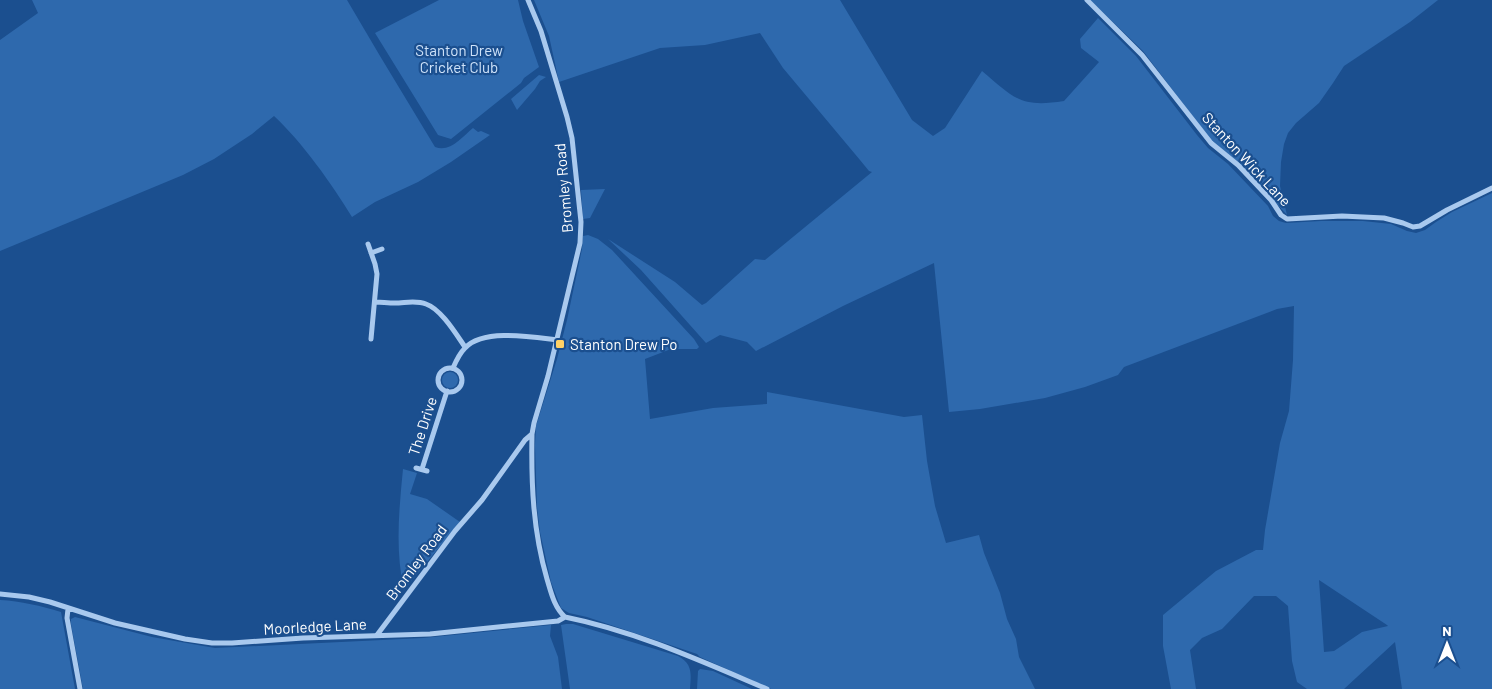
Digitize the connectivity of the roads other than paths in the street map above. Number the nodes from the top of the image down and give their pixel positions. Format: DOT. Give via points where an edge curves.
graph roads {
  1 [pos="528,0"];
  2 [pos="1087,0"];
  3 [pos="1492,188"];
  4 [pos="368,244"];
  5 [pos="382,249"];
  6 [pos="371,253"];
  7 [pos="375,302"];
  8 [pos="371,339"];
  9 [pos="557,340"];
  10 [pos="466,347"];
  11 [pos="453,368"];
  12 [pos="447,391"];
  13 [pos="532,434"];
  14 [pos="422,469"];
  15 [pos="0,594"];
  16 [pos="68,609"];
  17 [pos="564,617"];
  18 [pos="377,636"];
  19 [pos="80,689"];
  20 [pos="767,689"];
  1 -- 9 [label="street, Bromley Road" via="568,117 582,222"];
  2 -- 3 [label="street, Stanton Wick Lane" via="1142,55 1211,143 1238,165 1287,219 1350,216 1384,218 1420,226"];
  4 -- 6 [label="street"];
  5 -- 6 [label="street"];
  6 -- 7 [label="street" via="377,274"];
  7 -- 8 [label="street"];
  7 -- 10 [label="street" via="426,304 440,314"];
  9 -- 10 [label="street" via="503,335 483,338"];
  9 -- 13 [label="street, Bromley Road"];
  10 -- 11 [label="street, The Drive"];
  11 -- 12 [label="street, The Drive" via="440,375 440,386"];
  11 -- 12 [label="street, The Drive" via="460,373 461,384 455,390"];
  12 -- 14 [label="street, The Drive"];
  13 -- 17 [label="street, Bromley Road" via="536,536 550,590"];
  13 -- 18 [label="street, Bromley Road"];
  15 -- 16 [label="street, Moorledge Lane" via="29,597"];
  16 -- 18 [label="street, Moorledge Lane" via="115,623 212,643"];
  16 -- 19 [label="street"];
  17 -- 18 [label="street, Moorledge Lane" via="475,630"];
  17 -- 20 [label="street" via="592,622 665,646"];
}
